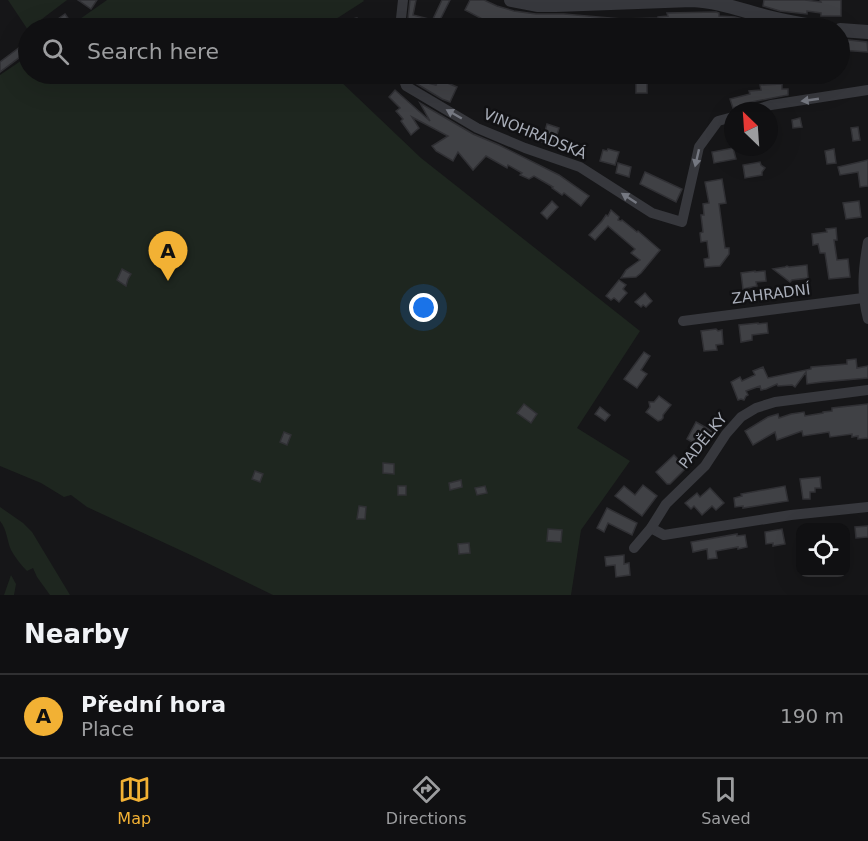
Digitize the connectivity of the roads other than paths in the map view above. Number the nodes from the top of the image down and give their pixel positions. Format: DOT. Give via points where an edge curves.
graph roads {
  1 [pos="403,0"];
  2 [pos="511,0"];
  3 [pos="574,2"];
  4 [pos="401,18"];
  5 [pos="774,18"];
  6 [pos="850,31"];
  7 [pos="868,32"];
  8 [pos="405,84"];
  9 [pos="868,90"];
  10 [pos="778,104"];
  11 [pos="724,119"];
  12 [pos="868,242"];
  13 [pos="863,298"];
  14 [pos="868,319"];
  15 [pos="683,321"];
  16 [pos="868,390"];
  17 [pos="868,507"];
  18 [pos="651,528"];
  19 [pos="634,548"];
  1 -- 4 [label="street"];
  2 -- 3 [label="street" via="537,4"];
  3 -- 5 [label="street" via="692,0"];
  6 -- 7 [label="street"];
  11 -- 8 [label="street, VINOHRADSKÁ, one-way" via="718,121 699,147 682,222 652,213 580,166 477,128"];
  9 -- 10 [label="street, one-way"];
  12 -- 13 [label="street"];
  13 -- 14 [label="street"];
  13 -- 15 [label="street, ZAHRADNÍ"];
  16 -- 18 [label="street, PADĚLKY" via="775,402 741,417 705,466 666,504"];
  17 -- 18 [label="street" via="664,535"];
  18 -- 19 [label="street, PADĚLKY"];
}
